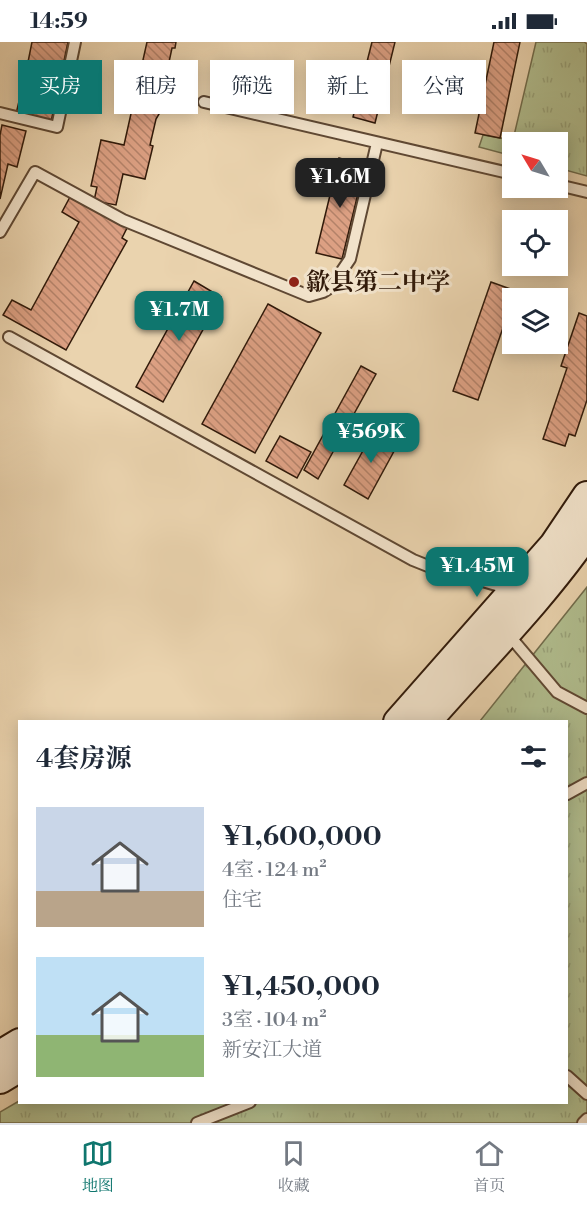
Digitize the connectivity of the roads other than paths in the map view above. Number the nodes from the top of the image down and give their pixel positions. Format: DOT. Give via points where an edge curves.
graph roads {
  1 [pos="75,42"];
  2 [pos="204,102"];
  3 [pos="0,113"];
  4 [pos="377,143"];
  5 [pos="502,171"];
  6 [pos="568,187"];
  7 [pos="587,192"];
  8 [pos="0,232"];
  9 [pos="9,337"];
  10 [pos="587,496"];
  11 [pos="587,534"];
  12 [pos="515,591"];
  13 [pos="506,632"];
  14 [pos="587,708"];
  15 [pos="400,720"];
  16 [pos="428,720"];
  17 [pos="587,783"];
  18 [pos="568,793"];
  19 [pos="18,1044"];
  20 [pos="0,1055"];
  21 [pos="18,1068"];
  22 [pos="568,1077"];
  23 [pos="0,1079"];
  24 [pos="587,1094"];
  25 [pos="245,1104"];
  26 [pos="587,1119"];
  27 [pos="197,1123"];
  28 [pos="583,1123"];
  1 -- 3 [label="lane" via="57,127"];
  2 -- 4 [label="lane"];
  4 -- 5 [label="lane"];
  4 -- 8 [label="lane" via="350,259 331,287 309,297 123,220 35,172"];
  6 -- 7 [label="lane"];
  9 -- 12 [label="lane" via="413,560"];
  10 -- 12 [label="main road" via="554,545"];
  11 -- 13 [label="main road"];
  12 -- 15 [label="main road"];
  13 -- 14 [label="lane" via="557,692"];
  13 -- 16 [label="main road"];
  17 -- 18 [label="lane"];
  19 -- 20 [label="main road"];
  21 -- 23 [label="main road"];
  22 -- 24 [label="lane"];
  25 -- 27 [label="lane"];
  26 -- 28 [label="lane"];
}
